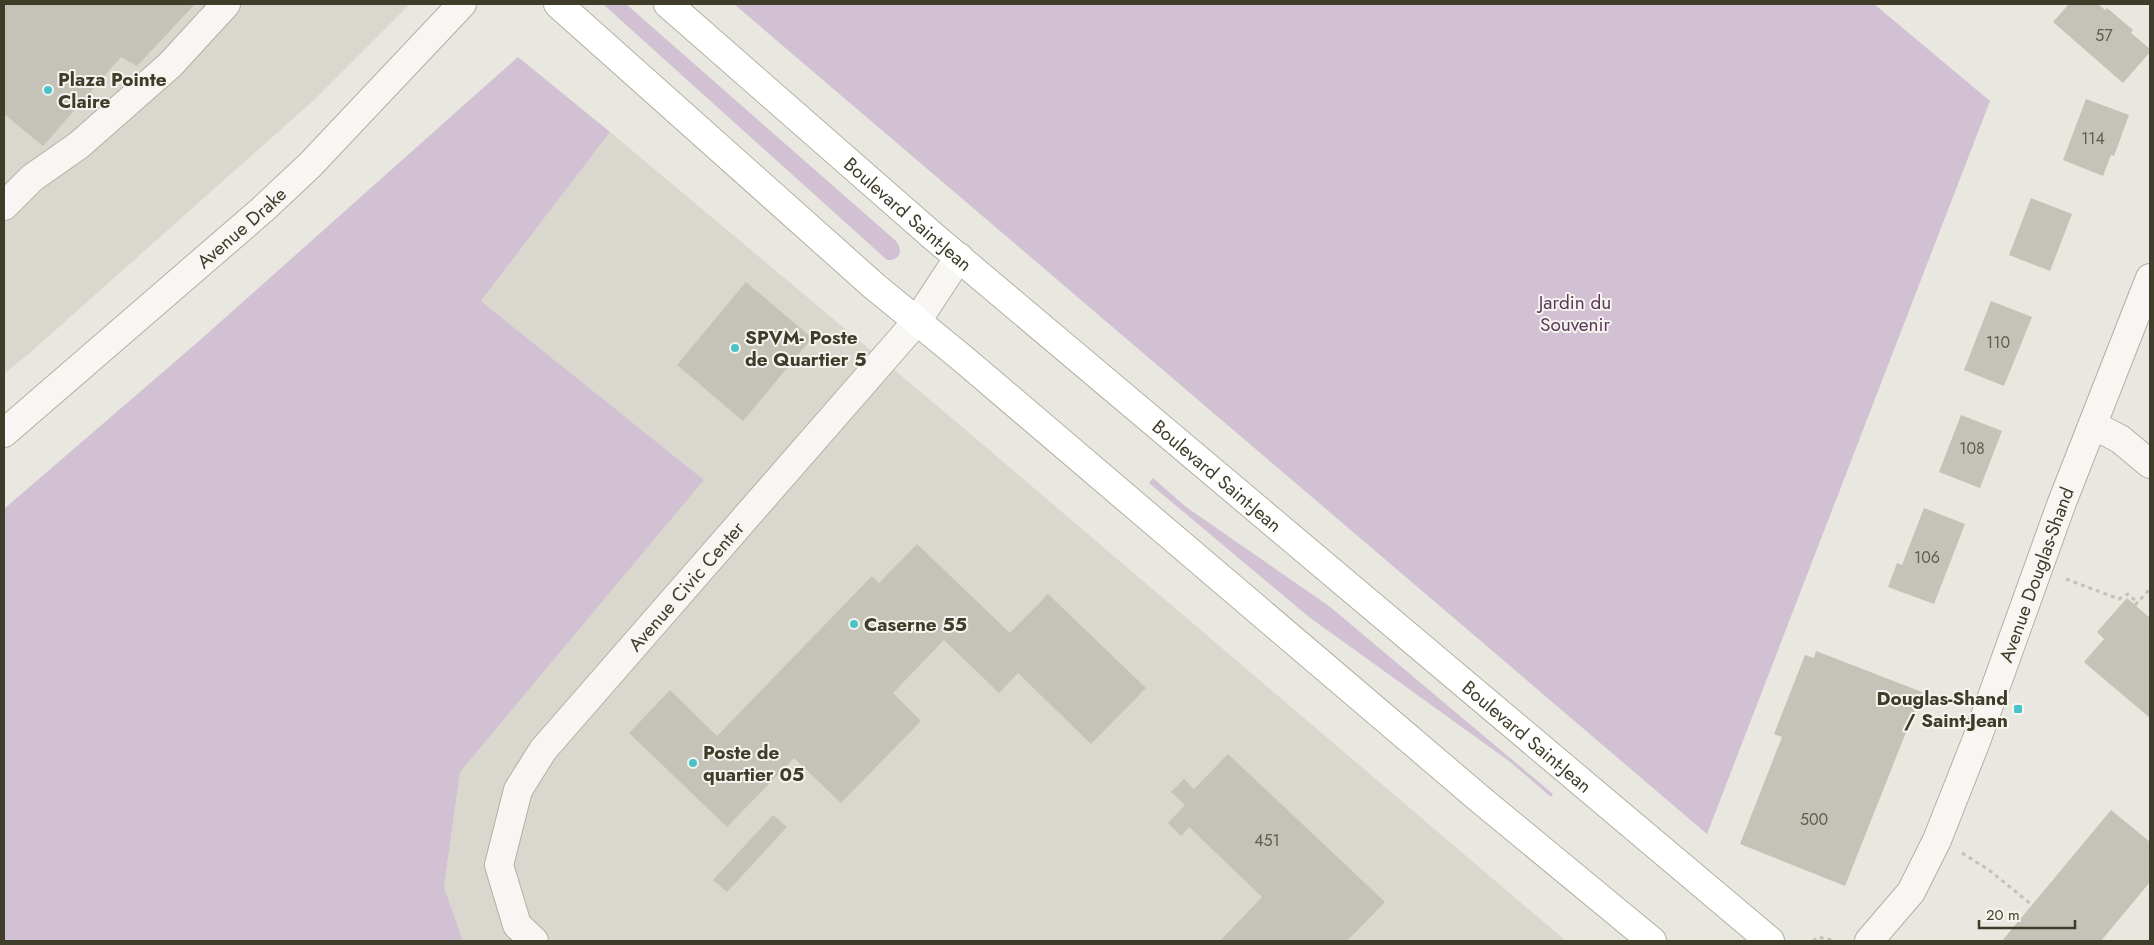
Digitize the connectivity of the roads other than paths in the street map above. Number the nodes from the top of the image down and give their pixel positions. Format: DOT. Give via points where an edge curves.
graph roads {
  1 [pos="226,4"];
  2 [pos="462,4"];
  3 [pos="558,4"];
  4 [pos="668,4"];
  5 [pos="4,206"];
  6 [pos="959,257"];
  7 [pos="2150,278"];
  8 [pos="917,321"];
  9 [pos="2093,425"];
  10 [pos="4,433"];
  11 [pos="2150,464"];
  12 [pos="534,941"];
  13 [pos="1652,941"];
  14 [pos="1770,941"];
  15 [pos="1869,941"];
  1 -- 5 [label="street" via="170,65 79,145 32,178"];
  2 -- 10 [label="street, Avenue Drake" via="304,171"];
  3 -- 8 [label="main road"];
  4 -- 6 [label="main road, Boulevard Saint-Jean"];
  6 -- 8 [label="street, Avenue Civic Center"];
  6 -- 14 [label="main road, Boulevard Saint-Jean"];
  7 -- 9 [label="street, Avenue Douglas-Shand"];
  8 -- 12 [label="street, Avenue Civic Center" via="542,750 518,790 500,865 517,925"];
  8 -- 13 [label="main road"];
  9 -- 11 [label="street" via="2120,439"];
  9 -- 15 [label="street, Avenue Douglas-Shand" via="1928,862 1911,892"];
}
